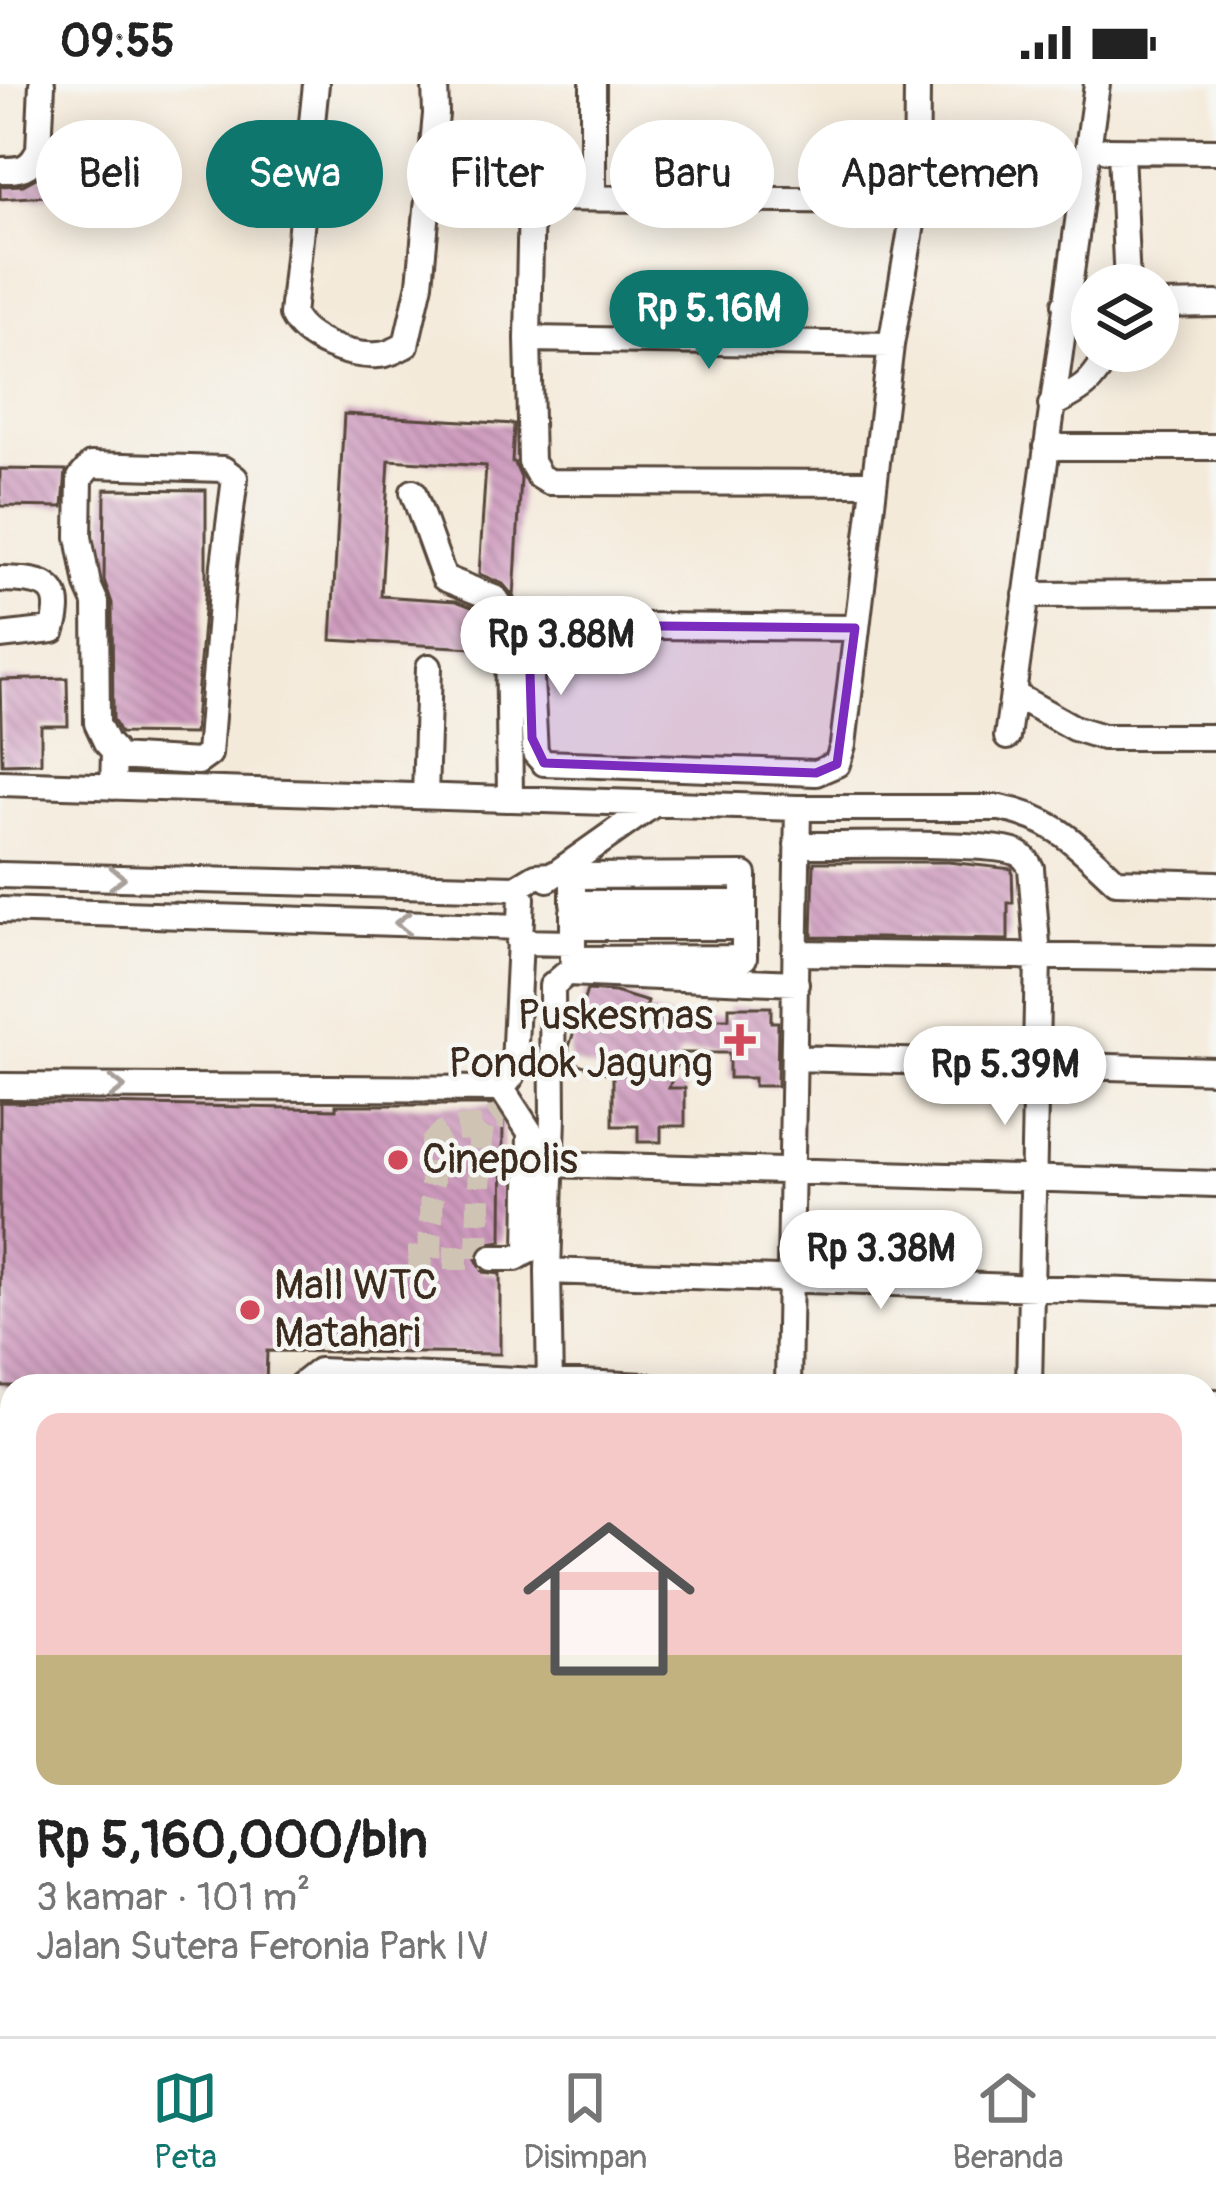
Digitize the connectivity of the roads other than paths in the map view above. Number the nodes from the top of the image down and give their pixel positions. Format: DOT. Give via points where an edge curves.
graph roads {
  1 [pos="41,84"];
  2 [pos="316,84"];
  3 [pos="435,84"];
  4 [pos="593,84"];
  5 [pos="917,84"];
  6 [pos="1097,84"];
  7 [pos="917,120"];
  8 [pos="1086,150"];
  9 [pos="1121,151"];
  10 [pos="1216,151"];
  11 [pos="0,170"];
  12 [pos="586,198"];
  13 [pos="593,198"];
  14 [pos="798,200"];
  15 [pos="530,228"];
  16 [pos="911,228"];
  17 [pos="1126,264"];
  18 [pos="1065,304"];
  19 [pos="1071,304"];
  20 [pos="1216,304"];
  21 [pos="1179,305"];
  22 [pos="528,339"];
  23 [pos="891,345"];
  24 [pos="1098,372"];
  25 [pos="1052,405"];
  26 [pos="1046,447"];
  27 [pos="1216,447"];
  28 [pos="873,483"];
  29 [pos="413,492"];
  30 [pos="0,579"];
  31 [pos="1216,594"];
  32 [pos="1026,595"];
  33 [pos="855,628"];
  34 [pos="0,636"];
  35 [pos="429,667"];
  36 [pos="1013,694"];
  37 [pos="1007,736"];
  38 [pos="1216,736"];
  39 [pos="116,757"];
  40 [pos="0,783"];
  41 [pos="113,787"];
  42 [pos="425,796"];
  43 [pos="511,799"];
  44 [pos="654,804"];
  45 [pos="798,808"];
  46 [pos="797,845"];
  47 [pos="0,875"];
  48 [pos="652,875"];
  49 [pos="1216,884"];
  50 [pos="519,893"];
  51 [pos="0,910"];
  52 [pos="652,915"];
  53 [pos="744,915"];
  54 [pos="573,925"];
  55 [pos="519,935"];
  56 [pos="795,952"];
  57 [pos="1038,956"];
  58 [pos="652,958"];
  59 [pos="1216,959"];
  60 [pos="796,983"];
  61 [pos="794,1058"];
  62 [pos="1036,1065"];
  63 [pos="1216,1070"];
  64 [pos="0,1086"];
  65 [pos="506,1104"];
  66 [pos="550,1164"];
  67 [pos="792,1171"];
  68 [pos="1034,1179"];
  69 [pos="1216,1184"];
  70 [pos="492,1258"];
  71 [pos="548,1270"];
  72 [pos="791,1279"];
  73 [pos="1032,1288"];
  74 [pos="1216,1294"];
  75 [pos="316,1374"];
  76 [pos="373,1374"];
  77 [pos="550,1374"];
  78 [pos="788,1374"];
  79 [pos="1029,1374"];
  1 -- 11 [label="street" via="39,150 22,170"];
  2 -- 3 [label="street" via="292,315 307,334 382,356 406,345 420,284"];
  4 -- 13 [label="street"];
  5 -- 7 [label="street"];
  6 -- 8 [label="street"];
  8 -- 9 [label="street"];
  8 -- 18 [label="street"];
  9 -- 10 [label="street"];
  9 -- 17 [label="street"];
  12 -- 13 [label="street"];
  13 -- 14 [label="street"];
  15 -- 22 [label="street"];
  16 -- 23 [label="street"];
  18 -- 19 [label="street"];
  18 -- 25 [label="street"];
  20 -- 21 [label="street"];
  22 -- 23 [label="street"];
  22 -- 28 [label="street" via="531,462 549,482"];
  23 -- 28 [label="street"];
  24 -- 25 [label="street"];
  25 -- 26 [label="street"];
  26 -- 27 [label="street"];
  26 -- 32 [label="street"];
  28 -- 33 [label="street"];
  29 -- 43 [label="street" via="444,578 496,599 508,617"];
  30 -- 34 [label="street" via="49,585 57,602 53,630"];
  31 -- 32 [label="street"];
  32 -- 36 [label="street"];
  33 -- 33 [label="street" via="557,625 538,632 529,641 535,753 544,763 827,770 843,745"];
  35 -- 42 [label="street"];
  36 -- 37 [label="street"];
  36 -- 38 [label="street" via="1102,737"];
  39 -- 39 [label="street" via="98,730 96,602 79,537 80,478 91,465 223,469 235,478 208,754 198,762"];
  39 -- 41 [label="street"];
  40 -- 41 [label="street"];
  41 -- 42 [label="street"];
  42 -- 43 [label="street"];
  43 -- 44 [label="street"];
  44 -- 45 [label="street"];
  44 -- 50 [label="street"];
  45 -- 46 [label="street"];
  45 -- 49 [label="street" via="1024,812 1066,833 1116,881"];
  46 -- 56 [label="street"];
  46 -- 57 [label="street" via="1014,851 1031,868"];
  47 -- 50 [label="street, one-way"];
  48 -- 52 [label="street"];
  48 -- 53 [label="street" via="744,875"];
  48 -- 54 [label="street" via="573,875"];
  50 -- 55 [label="street"];
  55 -- 51 [label="street, one-way"];
  52 -- 53 [label="street"];
  52 -- 54 [label="street"];
  52 -- 58 [label="street"];
  53 -- 58 [label="street" via="744,958"];
  54 -- 55 [label="street"];
  54 -- 58 [label="street" via="573,959"];
  55 -- 65 [label="street"];
  56 -- 57 [label="street"];
  56 -- 60 [label="street"];
  57 -- 59 [label="street"];
  57 -- 62 [label="street"];
  60 -- 61 [label="street"];
  60 -- 66 [label="street" via="567,973 557,979"];
  61 -- 62 [label="street"];
  61 -- 67 [label="street"];
  62 -- 63 [label="street"];
  62 -- 68 [label="street"];
  64 -- 65 [label="street, one-way"];
  65 -- 70 [label="street" via="530,1132 528,1251"];
  66 -- 67 [label="street"];
  66 -- 71 [label="street"];
  67 -- 68 [label="street"];
  67 -- 72 [label="street"];
  68 -- 69 [label="street"];
  68 -- 73 [label="street"];
  71 -- 72 [label="street"];
  71 -- 77 [label="street"];
  72 -- 73 [label="street"];
  72 -- 78 [label="street"];
  73 -- 74 [label="street"];
  73 -- 79 [label="street"];
  75 -- 76 [label="street"];
}
